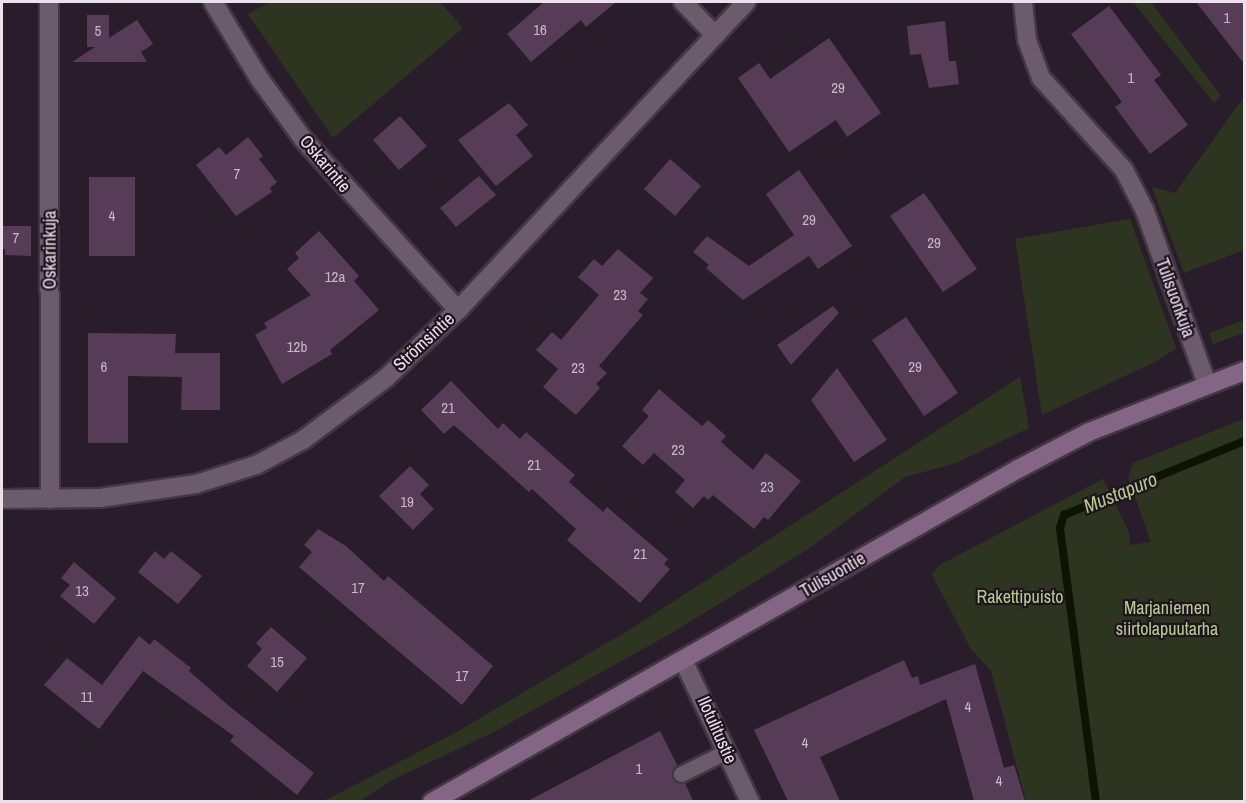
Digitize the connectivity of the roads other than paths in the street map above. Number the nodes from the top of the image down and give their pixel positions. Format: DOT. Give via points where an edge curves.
graph roads {
  1 [pos="49,2"];
  2 [pos="213,2"];
  3 [pos="682,2"];
  4 [pos="746,2"];
  5 [pos="1023,2"];
  6 [pos="714,34"];
  7 [pos="458,310"];
  8 [pos="1245,371"];
  9 [pos="1208,384"];
  10 [pos="2,499"];
  11 [pos="50,499"];
  12 [pos="683,660"];
  13 [pos="727,751"];
  14 [pos="681,774"];
  15 [pos="432,801"];
  16 [pos="750,801"];
  1 -- 11 [label="street, Oskarinkuja"];
  2 -- 7 [label="street, Oskarintie" via="259,78 303,139"];
  3 -- 6 [label="street"];
  4 -- 6 [label="street, Strömsintie"];
  5 -- 9 [label="street, Tulisuonkuja" via="1027,40 1041,78 1124,170 1145,210"];
  6 -- 7 [label="street, Strömsintie"];
  7 -- 11 [label="street, Strömsintie" via="349,408 256,465 196,484 146,493"];
  8 -- 9 [label="main road, Tulisuontie"];
  9 -- 12 [label="main road, Tulisuontie" via="1089,432 1018,469"];
  10 -- 11 [label="street, Strömsintie"];
  12 -- 13 [label="street, Ilotulitustie"];
  12 -- 15 [label="main road, Tulisuontie"];
  13 -- 14 [label="lane"];
  13 -- 16 [label="street, Ilotulitustie"];
}
